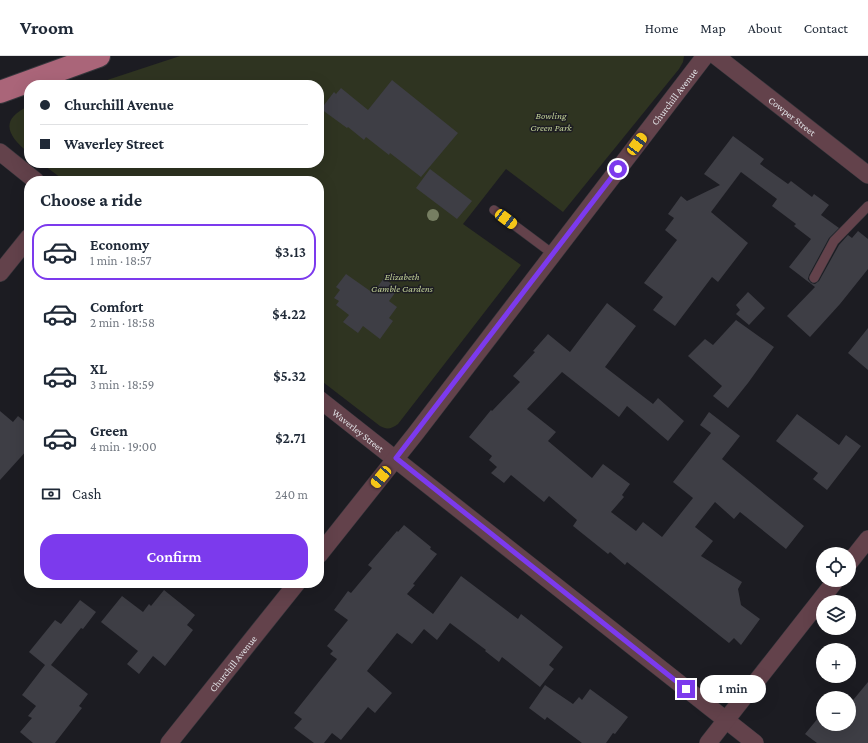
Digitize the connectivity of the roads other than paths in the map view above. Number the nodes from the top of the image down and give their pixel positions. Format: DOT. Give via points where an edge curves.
graph roads {
  1 [pos="99,56"];
  2 [pos="705,56"];
  3 [pos="716,56"];
  4 [pos="33,80"];
  5 [pos="24,83"];
  6 [pos="0,92"];
  7 [pos="0,152"];
  8 [pos="30,176"];
  9 [pos="868,176"];
  10 [pos="868,206"];
  11 [pos="494,210"];
  12 [pos="24,243"];
  13 [pos="553,254"];
  14 [pos="0,273"];
  15 [pos="814,278"];
  16 [pos="324,403"];
  17 [pos="396,458"];
  18 [pos="868,539"];
  19 [pos="324,549"];
  20 [pos="856,554"];
  21 [pos="830,587"];
  22 [pos="293,588"];
  23 [pos="726,720"];
  24 [pos="169,743"];
  25 [pos="708,743"];
  26 [pos="755,743"];
  1 -- 4 [label="main road"];
  2 -- 13 [label="street, Churchill Avenue"];
  3 -- 9 [label="street, Cowper Street"];
  5 -- 6 [label="main road"];
  7 -- 8 [label="street"];
  10 -- 15 [label="lane" via="834,241"];
  11 -- 13 [label="lane"];
  12 -- 14 [label="street"];
  13 -- 17 [label="street, Churchill Avenue"];
  16 -- 17 [label="street, Waverley Street"];
  17 -- 19 [label="street, Churchill Avenue"];
  17 -- 23 [label="street, Waverley Street"];
  18 -- 20 [label="street"];
  21 -- 23 [label="street"];
  22 -- 24 [label="street, Churchill Avenue"];
  23 -- 25 [label="street"];
  23 -- 26 [label="street, Waverley Street"];
}
